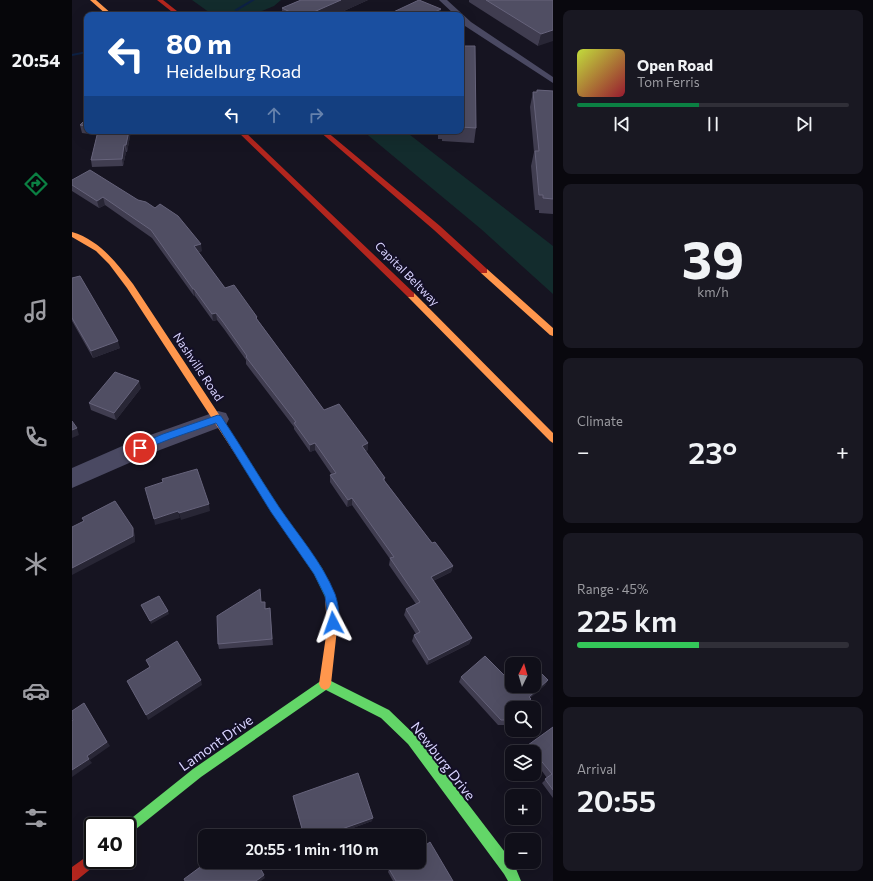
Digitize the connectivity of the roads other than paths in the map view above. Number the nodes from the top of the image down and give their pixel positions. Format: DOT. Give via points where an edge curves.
graph roads {
  1 [pos="93,0"];
  2 [pos="160,0"];
  3 [pos="443,0"];
  4 [pos="107,12"];
  5 [pos="175,12"];
  6 [pos="456,12"];
  7 [pos="464,20"];
  8 [pos="553,81"];
  9 [pos="243,134"];
  10 [pos="326,134"];
  11 [pos="72,234"];
  12 [pos="553,333"];
  13 [pos="218,419"];
  14 [pos="553,439"];
  15 [pos="72,479"];
  16 [pos="325,684"];
  17 [pos="136,822"];
  18 [pos="84,865"];
  19 [pos="72,875"];
  20 [pos="515,881"];
  1 -- 4 [label="main road"];
  2 -- 5 [label="main road"];
  3 -- 6 [label="lane"];
  7 -- 8 [label="lane"];
  9 -- 14 [label="main road, Capital Beltway" via="374,257"];
  10 -- 12 [label="main road" via="437,228"];
  11 -- 13 [label="main road, Nashville Road" via="98,248 112,262"];
  13 -- 15 [label="street" via="167,436"];
  13 -- 16 [label="main road, Nashville Road" via="326,586 332,605 333,632"];
  16 -- 17 [label="main road, Lamont Drive" via="197,773"];
  16 -- 20 [label="main road, Newburg Drive" via="384,714 412,740 509,869"];
  18 -- 19 [label="main road"];
}
